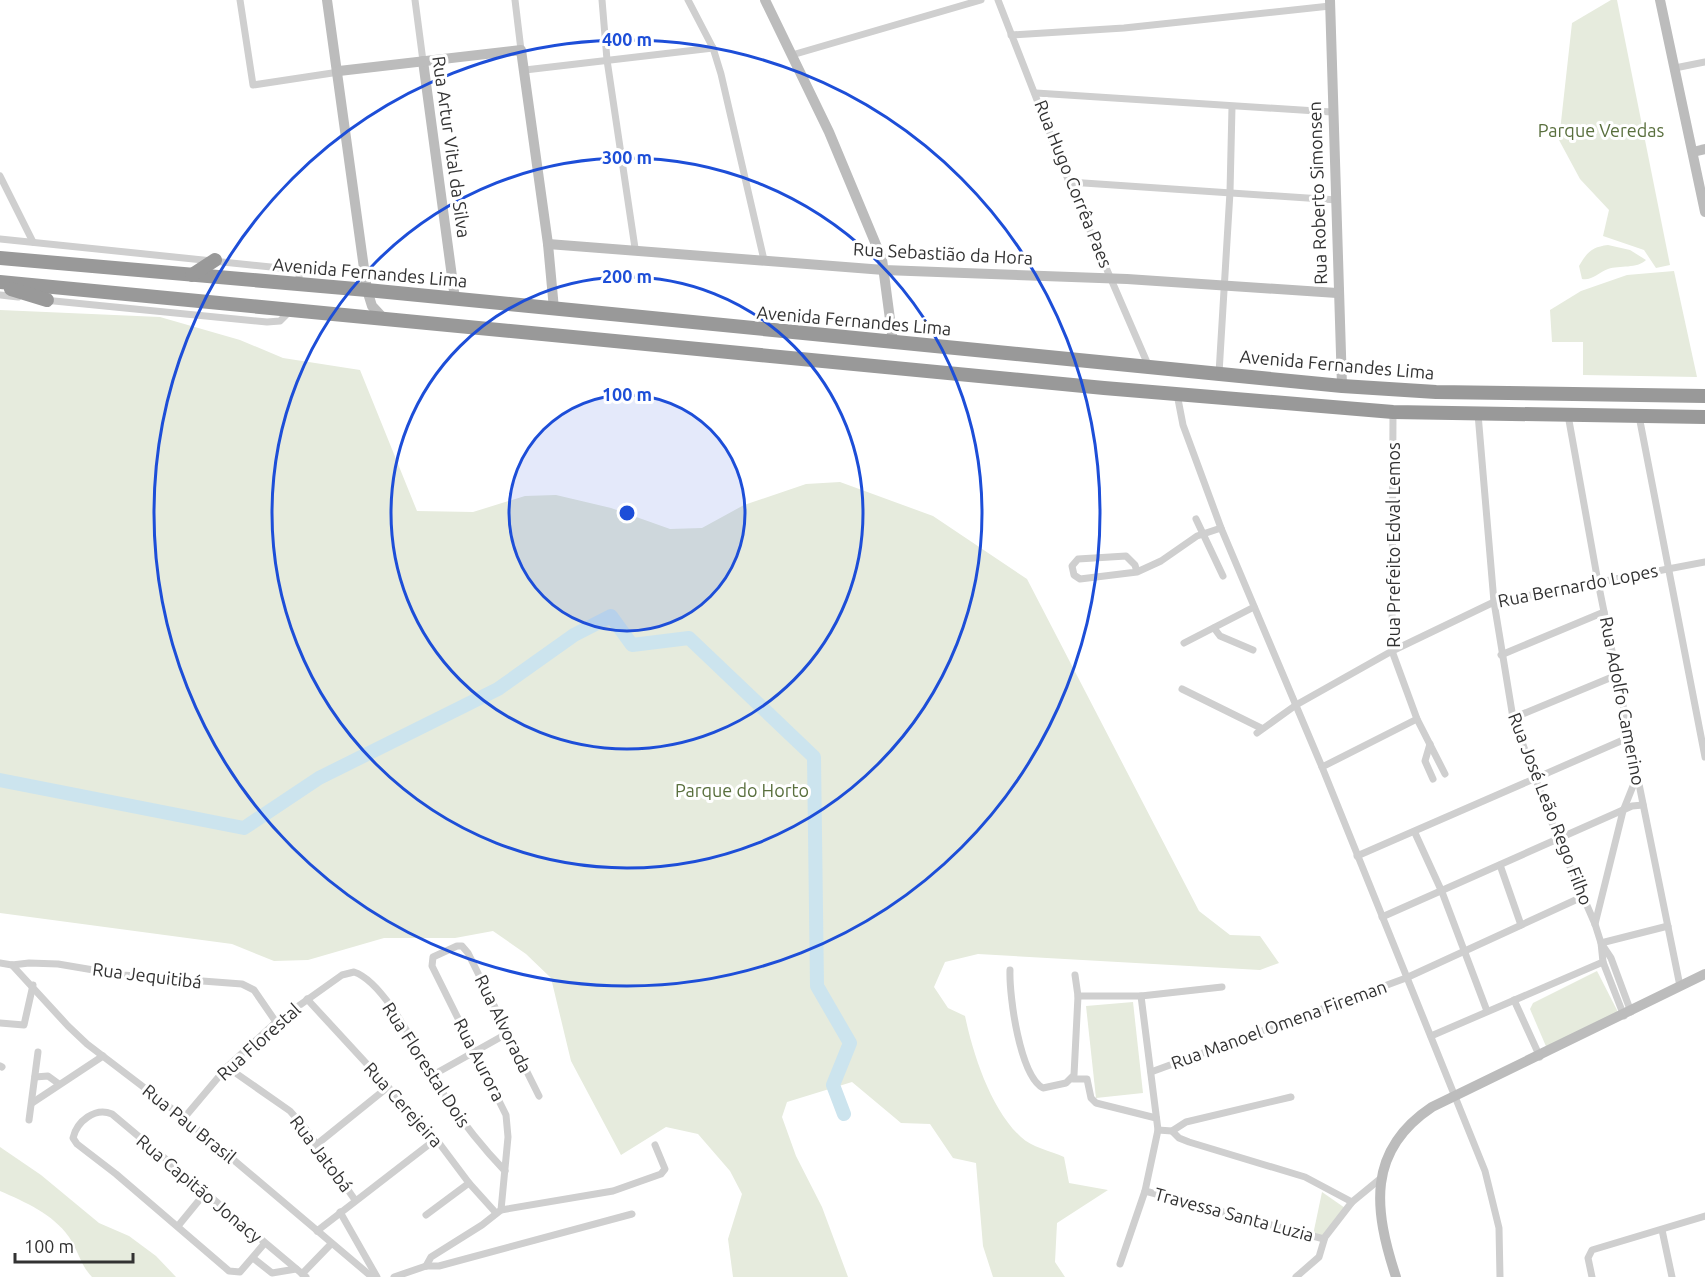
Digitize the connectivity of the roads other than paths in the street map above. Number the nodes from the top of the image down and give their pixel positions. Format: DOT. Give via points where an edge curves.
graph roads {
  1 [pos="240,0"];
  2 [pos="327,0"];
  3 [pos="415,0"];
  4 [pos="514,0"];
  5 [pos="602,0"];
  6 [pos="688,0"];
  7 [pos="765,0"];
  8 [pos="981,0"];
  9 [pos="998,0"];
  10 [pos="1660,0"];
  11 [pos="1330,3"];
  12 [pos="1011,35"];
  13 [pos="713,48"];
  14 [pos="521,50"];
  15 [pos="792,55"];
  16 [pos="607,60"];
  17 [pos="423,61"];
  18 [pos="1705,62"];
  19 [pos="1675,68"];
  20 [pos="525,70"];
  21 [pos="339,72"];
  22 [pos="1036,93"];
  23 [pos="1232,107"];
  24 [pos="1332,112"];
  25 [pos="1705,149"];
  26 [pos="1693,152"];
  27 [pos="0,176"];
  28 [pos="1069,182"];
  29 [pos="1230,192"];
  30 [pos="1337,200"];
  31 [pos="1705,212"];
  32 [pos="0,239"];
  33 [pos="33,242"];
  34 [pos="548,244"];
  35 [pos="634,248"];
  36 [pos="0,251"];
  37 [pos="6,258"];
  38 [pos="215,260"];
  39 [pos="764,260"];
  40 [pos="884,270"];
  41 [pos="192,275"];
  42 [pos="299,277"];
  43 [pos="1111,278"];
  44 [pos="0,284"];
  45 [pos="1223,285"];
  46 [pos="366,290"];
  47 [pos="1337,293"];
  48 [pos="0,295"];
  49 [pos="455,299"];
  50 [pos="47,300"];
  51 [pos="291,309"];
  52 [pos="554,309"];
  53 [pos="384,319"];
  54 [pos="893,342"];
  55 [pos="1149,368"];
  56 [pos="1218,373"];
  57 [pos="1342,386"];
  58 [pos="1177,394"];
  59 [pos="1705,396"];
  60 [pos="1393,412"];
  61 [pos="1478,414"];
  62 [pos="1568,415"];
  63 [pos="1639,416"];
  64 [pos="1705,417"];
  65 [pos="1196,519"];
  66 [pos="1221,528"];
  67 [pos="1203,534"];
  68 [pos="1705,562"];
  69 [pos="1667,569"];
  70 [pos="1137,572"];
  71 [pos="1223,576"];
  72 [pos="1598,582"];
  73 [pos="1494,602"];
  74 [pos="1254,607"];
  75 [pos="1604,612"];
  76 [pos="1214,628"];
  77 [pos="1184,643"];
  78 [pos="1252,650"];
  79 [pos="1392,651"];
  80 [pos="1501,655"];
  81 [pos="1617,675"];
  82 [pos="1182,689"];
  83 [pos="1296,705"];
  84 [pos="1513,718"];
  85 [pos="1417,719"];
  86 [pos="1630,737"];
  87 [pos="1430,744"];
  88 [pos="1705,757"];
  89 [pos="1322,767"];
  90 [pos="1445,774"];
  91 [pos="1637,776"];
  92 [pos="1432,779"];
  93 [pos="1535,780"];
  94 [pos="1643,805"];
  95 [pos="1623,811"];
  96 [pos="1415,833"];
  97 [pos="1558,839"];
  98 [pos="1357,856"];
  99 [pos="1500,865"];
  100 [pos="1442,892"];
  101 [pos="1582,897"];
  102 [pos="1382,917"];
  103 [pos="1594,924"];
  104 [pos="1521,925"];
  105 [pos="1668,926"];
  106 [pos="1601,944"];
  107 [pos="468,953"];
  108 [pos="1464,953"];
  109 [pos="1604,962"];
  110 [pos="0,963"];
  111 [pos="12,965"];
  112 [pos="1011,970"];
  113 [pos="1705,974"];
  114 [pos="342,975"];
  115 [pos="1075,975"];
  116 [pos="1406,978"];
  117 [pos="33,985"];
  118 [pos="1680,986"];
  119 [pos="1222,987"];
  120 [pos="1078,996"];
  121 [pos="1141,996"];
  122 [pos="307,999"];
  123 [pos="1514,1000"];
  124 [pos="1487,1011"];
  125 [pos="1628,1014"];
  126 [pos="276,1022"];
  127 [pos="0,1023"];
  128 [pos="508,1033"];
  129 [pos="1431,1036"];
  130 [pos="38,1052"];
  131 [pos="474,1052"];
  132 [pos="103,1056"];
  133 [pos="1540,1057"];
  134 [pos="227,1067"];
  135 [pos="1151,1072"];
  136 [pos="432,1075"];
  137 [pos="35,1077"];
  138 [pos="1073,1078"];
  139 [pos="59,1084"];
  140 [pos="387,1087"];
  141 [pos="539,1096"];
  142 [pos="1291,1097"];
  143 [pos="1454,1097"];
  144 [pos="32,1103"];
  145 [pos="184,1118"];
  146 [pos="1156,1118"];
  147 [pos="29,1120"];
  148 [pos="1158,1130"];
  149 [pos="1172,1131"];
  150 [pos="436,1139"];
  151 [pos="316,1145"];
  152 [pos="655,1145"];
  153 [pos="505,1170"];
  154 [pos="1380,1179"];
  155 [pos="469,1183"];
  156 [pos="1144,1191"];
  157 [pos="205,1193"];
  158 [pos="356,1200"];
  159 [pos="1352,1202"];
  160 [pos="499,1211"];
  161 [pos="340,1212"];
  162 [pos="632,1214"];
  163 [pos="426,1215"];
  164 [pos="1705,1216"];
  165 [pos="178,1226"];
  166 [pos="1662,1230"];
  167 [pos="317,1231"];
  168 [pos="1324,1239"];
  169 [pos="264,1244"];
  170 [pos="331,1244"];
  171 [pos="253,1258"];
  172 [pos="1120,1264"];
  173 [pos="426,1266"];
  174 [pos="302,1273"];
  175 [pos="371,1276"];
  176 [pos="400,1276"];
  177 [pos="1296,1277"];
  178 [pos="1396,1277"];
  179 [pos="1500,1277"];
  180 [pos="1593,1277"];
  181 [pos="1672,1277"];
  1 -- 21 [label="street" via="250,83 255,86"];
  2 -- 21 [label="street"];
  3 -- 17 [label="street, Rua Artur Vital da Silva"];
  4 -- 14 [label="street"];
  5 -- 16 [label="street"];
  6 -- 13 [label="street"];
  7 -- 15 [label="street"];
  8 -- 15 [label="street"];
  9 -- 12 [label="street, Rua Hugo Corrêa Paes"];
  10 -- 19 [label="street"];
  11 -- 12 [label="street" via="1124,28"];
  11 -- 24 [label="street, Rua Roberto Simonsen"];
  12 -- 22 [label="street, Rua Hugo Corrêa Paes"];
  13 -- 16 [label="street"];
  13 -- 39 [label="street"];
  14 -- 17 [label="street"];
  14 -- 20 [label="street"];
  15 -- 40 [label="street" via="829,132"];
  16 -- 20 [label="street"];
  16 -- 35 [label="street"];
  17 -- 21 [label="street"];
  17 -- 49 [label="street, Rua Artur Vital da Silva"];
  18 -- 19 [label="street"];
  19 -- 26 [label="street"];
  20 -- 34 [label="street"];
  21 -- 46 [label="street"];
  22 -- 23 [label="street"];
  22 -- 28 [label="street, Rua Hugo Corrêa Paes"];
  23 -- 24 [label="street"];
  23 -- 29 [label="street"];
  24 -- 30 [label="street, Rua Roberto Simonsen"];
  25 -- 26 [label="street"];
  26 -- 31 [label="street"];
  27 -- 33 [label="street"];
  28 -- 29 [label="street"];
  28 -- 43 [label="street, Rua Hugo Corrêa Paes"];
  29 -- 30 [label="street"];
  29 -- 45 [label="street"];
  30 -- 47 [label="street, Rua Roberto Simonsen"];
  32 -- 33 [label="street, Avenida Fernandes Lima"];
  33 -- 38 [label="street, Avenida Fernandes Lima"];
  34 -- 35 [label="street, Rua Sebastião da Hora"];
  34 -- 52 [label="street"];
  35 -- 39 [label="street, Rua Sebastião da Hora"];
  36 -- 37 [label="highway"];
  37 -- 41 [label="highway, Avenida Fernandes Lima"];
  38 -- 41 [label="highway"];
  38 -- 42 [label="street, Avenida Fernandes Lima"];
  39 -- 40 [label="street, Rua Sebastião da Hora"];
  40 -- 43 [label="street, Rua Sebastião da Hora"];
  40 -- 54 [label="street"];
  41 -- 42 [label="highway, Avenida Fernandes Lima"];
  42 -- 46 [label="highway, Avenida Fernandes Lima"];
  42 -- 51 [label="highway"];
  43 -- 45 [label="street, Rua Sebastião da Hora"];
  43 -- 55 [label="street, Rua Hugo Corrêa Paes"];
  44 -- 50 [label="highway"];
  44 -- 51 [label="highway"];
  45 -- 47 [label="street, Rua Sebastião da Hora"];
  45 -- 56 [label="street"];
  46 -- 49 [label="highway, Avenida Fernandes Lima"];
  46 -- 53 [label="street" via="372,306"];
  47 -- 57 [label="street, Rua Roberto Simonsen"];
  48 -- 50 [label="street"];
  49 -- 52 [label="highway, Avenida Fernandes Lima"];
  50 -- 51 [label="street" via="272,322 284,318"];
  51 -- 53 [label="highway"];
  52 -- 54 [label="highway, Avenida Fernandes Lima"];
  53 -- 58 [label="highway"];
  54 -- 55 [label="highway, Avenida Fernandes Lima"];
  55 -- 56 [label="highway, Avenida Fernandes Lima"];
  56 -- 57 [label="highway, Avenida Fernandes Lima"];
  57 -- 59 [label="highway, Avenida Fernandes Lima" via="1436,392"];
  58 -- 60 [label="highway"];
  58 -- 66 [label="street" via="1183,425"];
  60 -- 61 [label="highway"];
  60 -- 79 [label="street, Rua Prefeito Edval Lemos"];
  61 -- 62 [label="highway"];
  61 -- 73 [label="street, Rua José Leão Rego Filho"];
  62 -- 63 [label="highway"];
  62 -- 72 [label="street, Rua Adolfo Camerino"];
  63 -- 64 [label="highway"];
  63 -- 69 [label="street"];
  65 -- 67 [label="street"];
  66 -- 67 [label="street"];
  66 -- 74 [label="street"];
  67 -- 70 [label="street"];
  67 -- 71 [label="street"];
  68 -- 69 [label="street, Rua Bernardo Lopes"];
  69 -- 72 [label="street, Rua Bernardo Lopes"];
  69 -- 88 [label="street"];
  70 -- 70 [label="street" via="1126,556 1078,559 1072,569 1080,579"];
  72 -- 73 [label="street, Rua Bernardo Lopes"];
  72 -- 75 [label="street, Rua Adolfo Camerino"];
  73 -- 79 [label="street, Rua Bernardo Lopes"];
  73 -- 80 [label="street, Rua José Leão Rego Filho"];
  74 -- 76 [label="street"];
  74 -- 83 [label="street"];
  75 -- 80 [label="street"];
  75 -- 81 [label="street, Rua Adolfo Camerino"];
  76 -- 77 [label="street"];
  76 -- 78 [label="street" via="1220,636"];
  79 -- 83 [label="street, Rua Bernardo Lopes"];
  79 -- 85 [label="street, Rua Prefeito Edval Lemos"];
  80 -- 84 [label="street, Rua José Leão Rego Filho"];
  81 -- 84 [label="street"];
  81 -- 86 [label="street, Rua Adolfo Camerino"];
  82 -- 83 [label="street, Rua Bernardo Lopes" via="1259,730"];
  83 -- 89 [label="street"];
  84 -- 93 [label="street, Rua José Leão Rego Filho"];
  85 -- 87 [label="street, Rua Prefeito Edval Lemos"];
  85 -- 89 [label="street"];
  86 -- 91 [label="street, Rua Adolfo Camerino"];
  86 -- 93 [label="street"];
  87 -- 90 [label="street, Rua Prefeito Edval Lemos"];
  87 -- 92 [label="street" via="1425,761"];
  89 -- 98 [label="street"];
  91 -- 94 [label="street, Rua Adolfo Camerino"];
  91 -- 95 [label="street"];
  93 -- 96 [label="street"];
  93 -- 97 [label="street, Rua José Leão Rego Filho"];
  94 -- 95 [label="street" via="1635,804"];
  94 -- 105 [label="street, Rua Adolfo Camerino"];
  95 -- 97 [label="street"];
  95 -- 103 [label="street"];
  96 -- 98 [label="street"];
  96 -- 100 [label="street"];
  97 -- 99 [label="street"];
  97 -- 101 [label="street, Rua José Leão Rego Filho"];
  98 -- 102 [label="street"];
  99 -- 100 [label="street"];
  99 -- 104 [label="street"];
  100 -- 102 [label="street"];
  100 -- 108 [label="street"];
  101 -- 103 [label="street, Rua José Leão Rego Filho"];
  101 -- 104 [label="street, Rua Manoel Omena Fireman"];
  102 -- 116 [label="street"];
  103 -- 106 [label="street, Rua José Leão Rego Filho"];
  104 -- 108 [label="street, Rua Manoel Omena Fireman"];
  105 -- 106 [label="street"];
  105 -- 118 [label="street, Rua Adolfo Camerino"];
  106 -- 109 [label="street, Rua José Leão Rego Filho"];
  106 -- 125 [label="street, Rua José Leão Rego Filho" via="1611,958"];
  107 -- 128 [label="street, Rua Alvorada"];
  107 -- 131 [label="street, Rua Aurora" via="457,946 430,962"];
  108 -- 116 [label="street, Rua Manoel Omena Fireman"];
  108 -- 124 [label="street"];
  109 -- 123 [label="street"];
  109 -- 125 [label="street, Rua José Leão Rego Filho"];
  110 -- 111 [label="street, Rua Jequitibá"];
  111 -- 117 [label="street, Rua Pau Brasil"];
  111 -- 126 [label="street, Rua Jequitibá" via="58,964 123,975 242,984 254,990"];
  112 -- 138 [label="street" via="1018,1036 1033,1081 1046,1087"];
  113 -- 118 [label="street"];
  114 -- 122 [label="street, Rua Florestal"];
  114 -- 136 [label="street, Rua Florestal Dois" via="358,973 371,984 402,1022"];
  115 -- 120 [label="street"];
  116 -- 129 [label="street"];
  116 -- 135 [label="street, Rua Manoel Omena Fireman"];
  117 -- 127 [label="street" via="24,1025"];
  117 -- 132 [label="street, Rua Pau Brasil" via="68,1026"];
  118 -- 125 [label="street"];
  119 -- 121 [label="street"];
  120 -- 121 [label="street"];
  120 -- 138 [label="street"];
  121 -- 135 [label="street"];
  122 -- 126 [label="street, Rua Florestal"];
  122 -- 140 [label="street, Rua Cerejeira"];
  123 -- 124 [label="street"];
  123 -- 133 [label="street"];
  124 -- 129 [label="street"];
  125 -- 133 [label="street"];
  126 -- 134 [label="street, Rua Florestal"];
  128 -- 131 [label="street"];
  128 -- 141 [label="street, Rua Alvorada"];
  129 -- 143 [label="street"];
  130 -- 137 [label="street"];
  131 -- 136 [label="street"];
  131 -- 153 [label="street, Rua Aurora" via="506,1115"];
  132 -- 139 [label="street"];
  132 -- 145 [label="street, Rua Pau Brasil"];
  133 -- 143 [label="street"];
  134 -- 145 [label="street, Rua Florestal"];
  134 -- 151 [label="street, Rua Jatobá" via="290,1111"];
  135 -- 146 [label="street"];
  136 -- 153 [label="street, Rua Florestal Dois" via="461,1121"];
  137 -- 139 [label="street" via="48,1076"];
  137 -- 144 [label="street"];
  138 -- 146 [label="street" via="1087,1079 1096,1103"];
  139 -- 144 [label="street"];
  140 -- 150 [label="street, Rua Cerejeira"];
  140 -- 151 [label="street"];
  142 -- 149 [label="street" via="1186,1122"];
  143 -- 154 [label="street" via="1432,1107 1406,1127 1387,1157"];
  143 -- 179 [label="street" via="1491,1190 1499,1228"];
  144 -- 147 [label="street"];
  145 -- 167 [label="street, Rua Pau Brasil"];
  146 -- 148 [label="street"];
  148 -- 149 [label="street"];
  148 -- 156 [label="street"];
  149 -- 159 [label="street" via="1189,1142 1305,1177"];
  150 -- 155 [label="street, Rua Cerejeira"];
  150 -- 158 [label="street"];
  151 -- 158 [label="street, Rua Jatobá"];
  152 -- 160 [label="street" via="665,1169 661,1174 613,1191"];
  153 -- 160 [label="street, Rua Aurora"];
  154 -- 159 [label="street"];
  154 -- 178 [label="street" via="1382,1221"];
  155 -- 160 [label="street, Rua Cerejeira"];
  155 -- 163 [label="street"];
  156 -- 168 [label="street, Travessa Santa Luzia"];
  156 -- 172 [label="street"];
  157 -- 165 [label="street"];
  157 -- 165 [label="street, Rua Capitão Jonacy" via="112,1114 90,1114 73,1135 77,1144"];
  157 -- 169 [label="street, Rua Capitão Jonacy"];
  158 -- 161 [label="street"];
  159 -- 168 [label="street"];
  160 -- 173 [label="street" via="431,1257"];
  161 -- 167 [label="street"];
  161 -- 175 [label="street, Rua Pau Brasil"];
  162 -- 173 [label="street" via="439,1266"];
  164 -- 166 [label="street"];
  165 -- 171 [label="street" via="230,1271 238,1273"];
  166 -- 180 [label="street" via="1595,1248 1588,1258"];
  166 -- 181 [label="street"];
  167 -- 170 [label="street, Rua Pau Brasil"];
  168 -- 177 [label="street" via="1319,1257"];
  169 -- 171 [label="street"];
  169 -- 174 [label="street, Rua Capitão Jonacy"];
  170 -- 174 [label="street"];
  170 -- 175 [label="street, Rua Pau Brasil"];
  171 -- 174 [label="street" via="272,1273"];
  173 -- 176 [label="street"];
}
